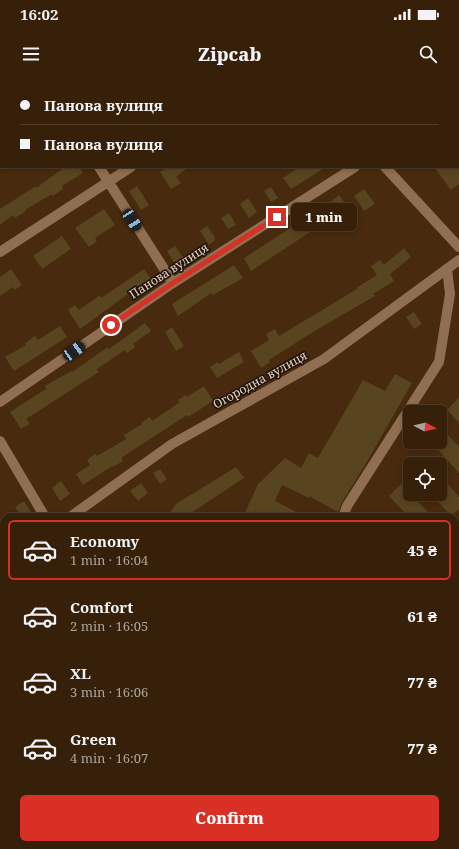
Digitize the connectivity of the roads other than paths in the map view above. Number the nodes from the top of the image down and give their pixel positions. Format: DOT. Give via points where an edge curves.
graph roads {
  1 [pos="100,168"];
  2 [pos="130,168"];
  3 [pos="353,168"];
  4 [pos="386,168"];
  5 [pos="108,182"];
  6 [pos="459,247"];
  7 [pos="0,252"];
  8 [pos="459,260"];
  9 [pos="447,269"];
  10 [pos="173,283"];
  11 [pos="0,402"];
  12 [pos="0,441"];
  13 [pos="43,513"];
  14 [pos="76,513"];
  15 [pos="344,513"];
  1 -- 5 [label="street"];
  2 -- 5 [label="street"];
  3 -- 10 [label="street, Панова вулиця"];
  4 -- 6 [label="street"];
  5 -- 7 [label="street"];
  5 -- 10 [label="street"];
  8 -- 9 [label="street, Огородна вулиця"];
  9 -- 14 [label="street, Огородна вулиця" via="324,359 172,444"];
  9 -- 15 [label="street" via="450,294 439,362"];
  10 -- 11 [label="street, Панова вулиця"];
  12 -- 13 [label="street"];
}
